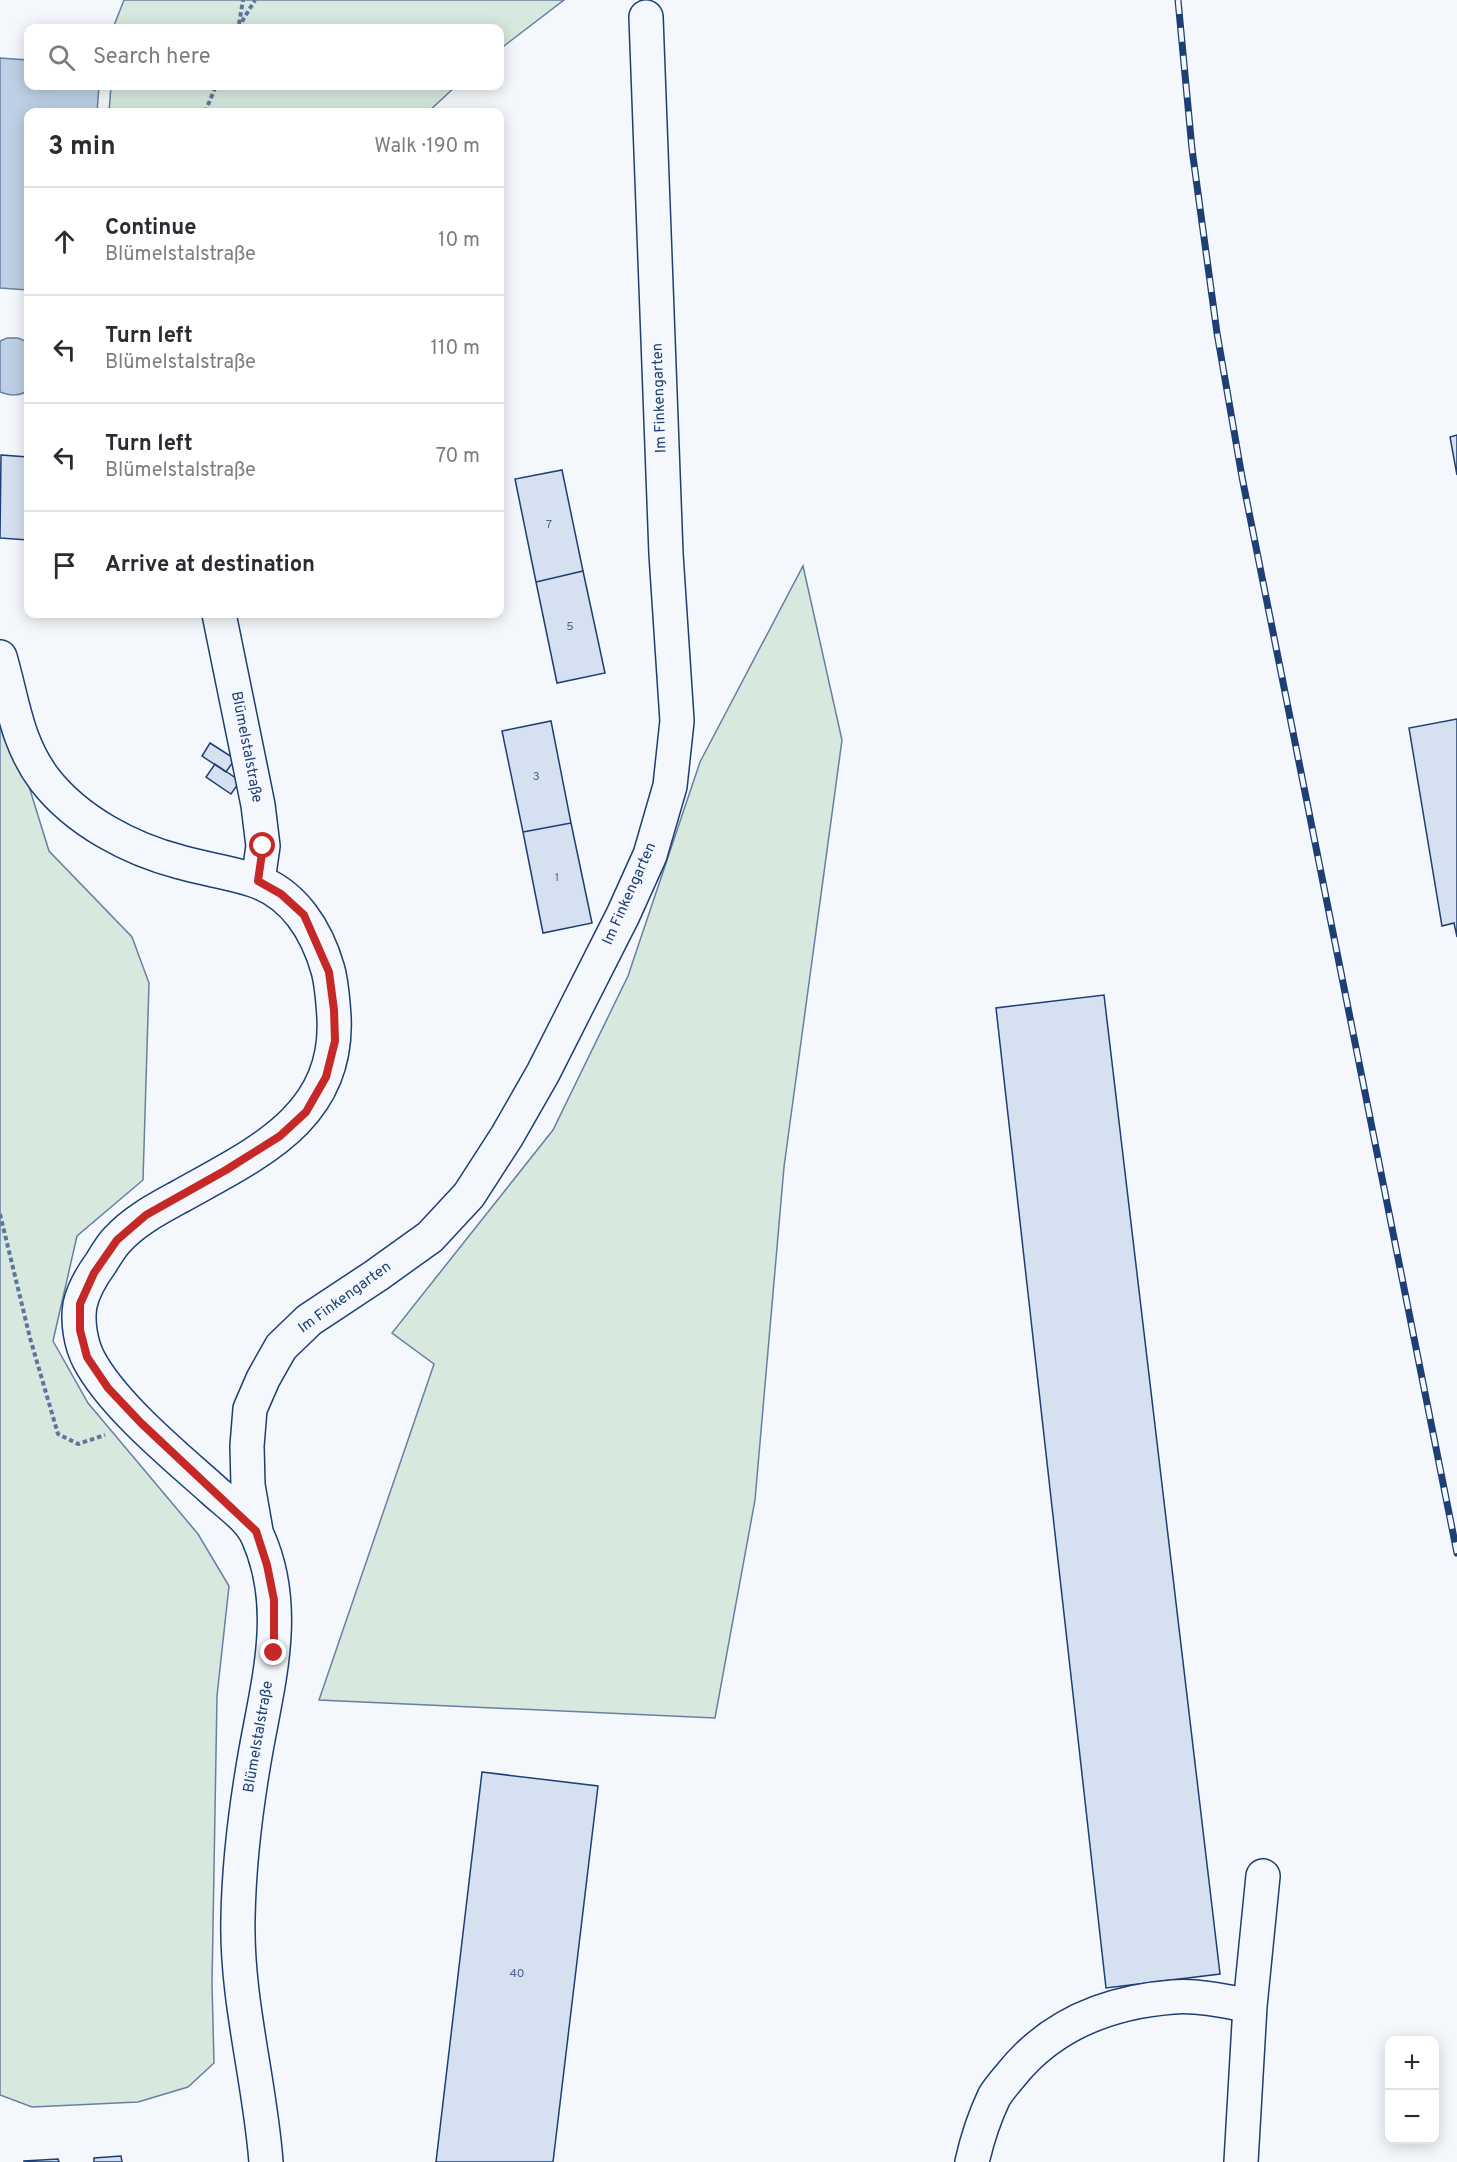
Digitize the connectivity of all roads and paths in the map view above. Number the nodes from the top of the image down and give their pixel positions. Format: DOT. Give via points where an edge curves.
graph roads {
  1 [pos="243,0"];
  2 [pos="255,0"];
  3 [pos="646,17"];
  4 [pos="239,24"];
  5 [pos="240,24"];
  6 [pos="214,90"];
  7 [pos="207,108"];
  8 [pos="220,618"];
  9 [pos="3,666"];
  10 [pos="258,881"];
  11 [pos="256,1531"];
  12 [pos="1263,1876"];
  13 [pos="1250,2006"];
  14 [pos="266,2162"];
  15 [pos="972,2162"];
  16 [pos="1241,2162"];
  1 -- 4 [label="path"];
  2 -- 5 [label="path"];
  3 -- 11 [label="street, Im Finkengarten" via="666,554 677,721 670,786 650,855 618,925 543,1073 469,1195 430,1237 309,1320 282,1347 263,1379 250,1409 247,1446 248,1485"];
  6 -- 7 [label="path"];
  8 -- 10 [label="street, Blümelstalstraße" via="258,805 263,846"];
  9 -- 10 [label="street, Blümelstalstraße" via="26,751 47,782 73,809 142,849 177,862"];
  10 -- 11 [label="street, Blümelstalstraße" via="281,894 304,915 329,972 335,1041 326,1077 306,1112 280,1136 146,1215 117,1240 94,1273 80,1304 80,1330 87,1357 108,1388"];
  11 -- 14 [label="street, Blümelstalstraße" via="274,1600 274,1653 242,1834 237,1923 243,1999"];
  12 -- 13 [label="street"];
  13 -- 15 [label="street" via="1174,1996 1087,2015 1053,2034 1023,2059 994,2095"];
  13 -- 16 [label="street"];
}
